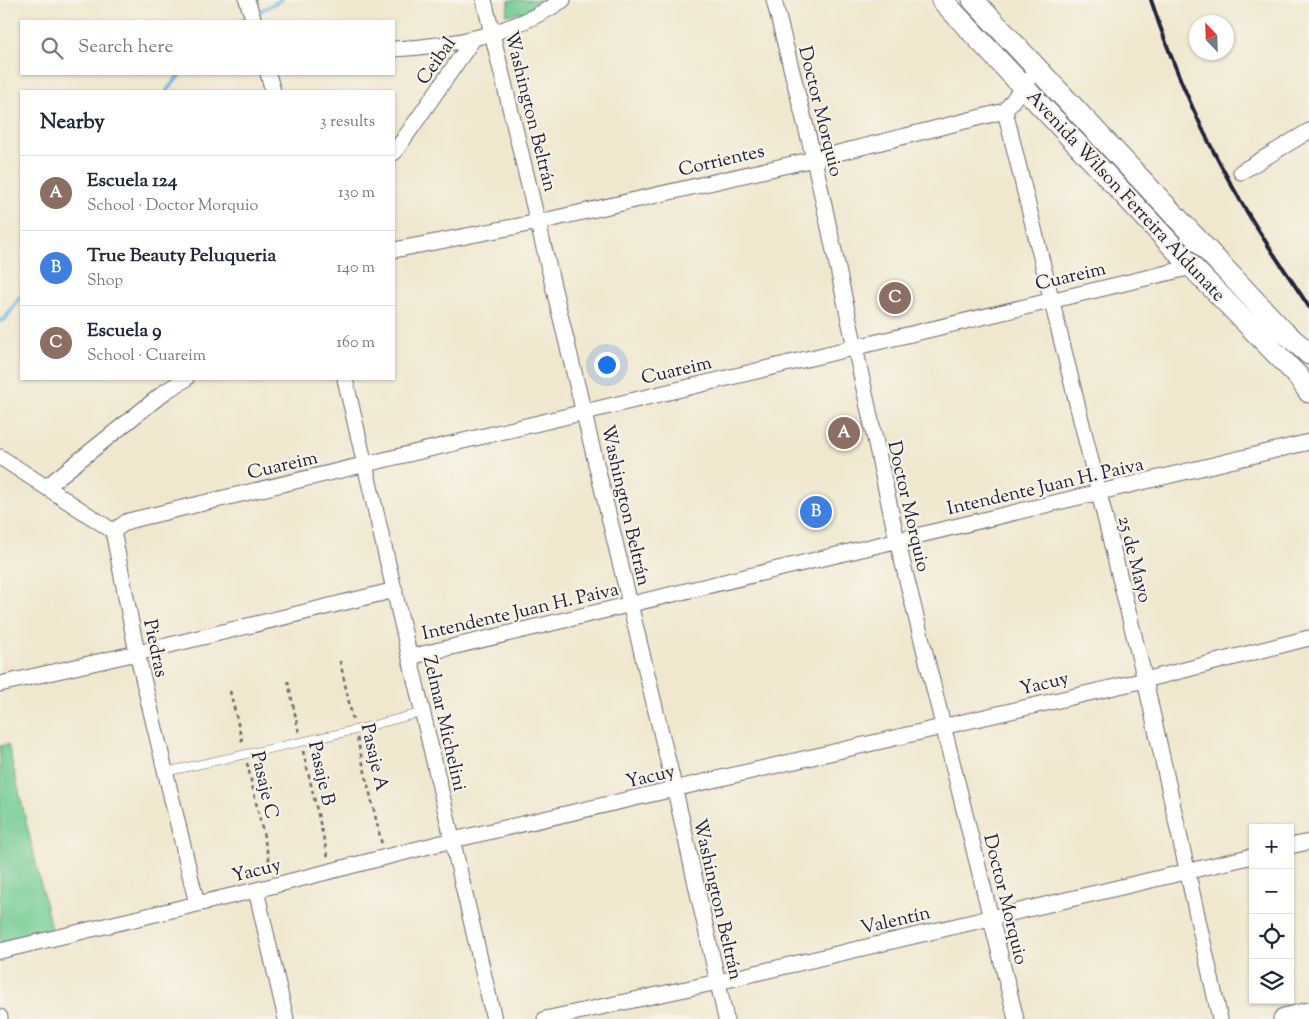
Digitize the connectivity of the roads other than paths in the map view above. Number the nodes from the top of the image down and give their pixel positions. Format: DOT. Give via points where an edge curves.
graph roads {
  1 [pos="248,0"];
  2 [pos="484,0"];
  3 [pos="562,0"];
  4 [pos="774,0"];
  5 [pos="942,0"];
  6 [pos="973,0"];
  7 [pos="254,20"];
  8 [pos="492,33"];
  9 [pos="474,38"];
  10 [pos="395,49"];
  11 [pos="268,75"];
  12 [pos="1031,78"];
  13 [pos="273,90"];
  14 [pos="1005,110"];
  15 [pos="1309,131"];
  16 [pos="395,152"];
  17 [pos="814,159"];
  18 [pos="1242,172"];
  19 [pos="539,222"];
  20 [pos="395,250"];
  21 [pos="1192,267"];
  22 [pos="1052,300"];
  23 [pos="854,348"];
  24 [pos="1309,354"];
  25 [pos="184,380"];
  26 [pos="345,380"];
  27 [pos="1309,392"];
  28 [pos="584,410"];
  29 [pos="1309,442"];
  30 [pos="0,457"];
  31 [pos="366,464"];
  32 [pos="46,487"];
  33 [pos="1099,493"];
  34 [pos="113,531"];
  35 [pos="897,540"];
  36 [pos="395,590"];
  37 [pos="630,605"];
  38 [pos="1309,638"];
  39 [pos="137,653"];
  40 [pos="410,656"];
  41 [pos="1145,680"];
  42 [pos="0,684"];
  43 [pos="423,712"];
  44 [pos="943,726"];
  45 [pos="164,772"];
  46 [pos="675,790"];
  47 [pos="453,840"];
  48 [pos="1309,842"];
  49 [pos="1294,845"];
  50 [pos="1249,857"];
  51 [pos="1187,871"];
  52 [pos="256,890"];
  53 [pos="197,904"];
  54 [pos="991,917"];
  55 [pos="0,951"];
  56 [pos="718,982"];
  57 [pos="1309,1013"];
  58 [pos="286,1019"];
  59 [pos="494,1019"];
  60 [pos="545,1019"];
  61 [pos="726,1019"];
  62 [pos="1016,1019"];
  63 [pos="1220,1019"];
  64 [pos="1284,1019"];
  1 -- 7 [label="street"];
  2 -- 8 [label="street, Washington Beltrán"];
  3 -- 8 [label="street" via="538,16"];
  4 -- 17 [label="street, Doctor Morquio"];
  5 -- 12 [label="street, Avenida Wilson Ferreira Aldunate"];
  6 -- 12 [label="street, Avenida Wilson Ferreira Aldunate"];
  8 -- 9 [label="street"];
  8 -- 19 [label="street, Washington Beltrán"];
  9 -- 10 [label="street" via="453,44"];
  9 -- 16 [label="street, Ceibal"];
  11 -- 13 [label="street"];
  12 -- 14 [label="street"];
  12 -- 21 [label="street, Avenida Wilson Ferreira Aldunate"];
  12 -- 24 [label="street, Avenida Wilson Ferreira Aldunate"];
  14 -- 17 [label="street, Corrientes"];
  14 -- 22 [label="street, 25 de Mayo"];
  15 -- 18 [label="street"];
  17 -- 19 [label="street, Corrientes"];
  17 -- 23 [label="street, Doctor Morquio"];
  19 -- 20 [label="street, Corrientes"];
  19 -- 28 [label="street, Washington Beltrán"];
  21 -- 22 [label="street, Cuareim"];
  21 -- 27 [label="street, Avenida Wilson Ferreira Aldunate" via="1298,376"];
  22 -- 23 [label="street, Cuareim"];
  22 -- 33 [label="street, 25 de Mayo"];
  23 -- 28 [label="street, Cuareim"];
  23 -- 35 [label="street, Doctor Morquio"];
  25 -- 32 [label="street"];
  26 -- 31 [label="street, Zelmar Michelini"];
  28 -- 31 [label="street, Cuareim"];
  28 -- 37 [label="street, Washington Beltrán"];
  29 -- 33 [label="street, Intendente Juan H. Paiva"];
  30 -- 32 [label="street"];
  31 -- 34 [label="street, Cuareim" via="128,521"];
  31 -- 36 [label="street, Zelmar Michelini"];
  32 -- 34 [label="street"];
  33 -- 35 [label="street, Intendente Juan H. Paiva"];
  33 -- 41 [label="street, 25 de Mayo"];
  34 -- 39 [label="street, Piedras"];
  35 -- 37 [label="street, Intendente Juan H. Paiva"];
  35 -- 44 [label="street, Doctor Morquio"];
  36 -- 39 [label="street"];
  36 -- 40 [label="street, Zelmar Michelini"];
  37 -- 40 [label="street, Intendente Juan H. Paiva"];
  37 -- 46 [label="street, Washington Beltrán"];
  38 -- 41 [label="street, Yacuy"];
  39 -- 42 [label="street"];
  39 -- 45 [label="street, Piedras"];
  40 -- 43 [label="street, Zelmar Michelini"];
  41 -- 44 [label="street, Yacuy"];
  41 -- 51 [label="street, 25 de Mayo"];
  43 -- 45 [label="lane" via="301,743"];
  43 -- 47 [label="street, Zelmar Michelini"];
  44 -- 46 [label="street, Yacuy"];
  44 -- 54 [label="street, Doctor Morquio"];
  45 -- 53 [label="street, Piedras"];
  46 -- 47 [label="street, Yacuy"];
  46 -- 56 [label="street, Washington Beltrán"];
  47 -- 52 [label="street, Yacuy"];
  47 -- 59 [label="street, Zelmar Michelini"];
  48 -- 49 [label="street"];
  50 -- 51 [label="street, Valentín"];
  51 -- 54 [label="street, Valentín"];
  51 -- 63 [label="street, 25 de Mayo"];
  52 -- 53 [label="street, Yacuy"];
  52 -- 58 [label="street"];
  53 -- 55 [label="street, Yacuy"];
  54 -- 56 [label="street, Valentín"];
  54 -- 62 [label="street, Doctor Morquio"];
  56 -- 60 [label="street, Valentín"];
  56 -- 61 [label="street, Washington Beltrán"];
  57 -- 64 [label="street"];
}
